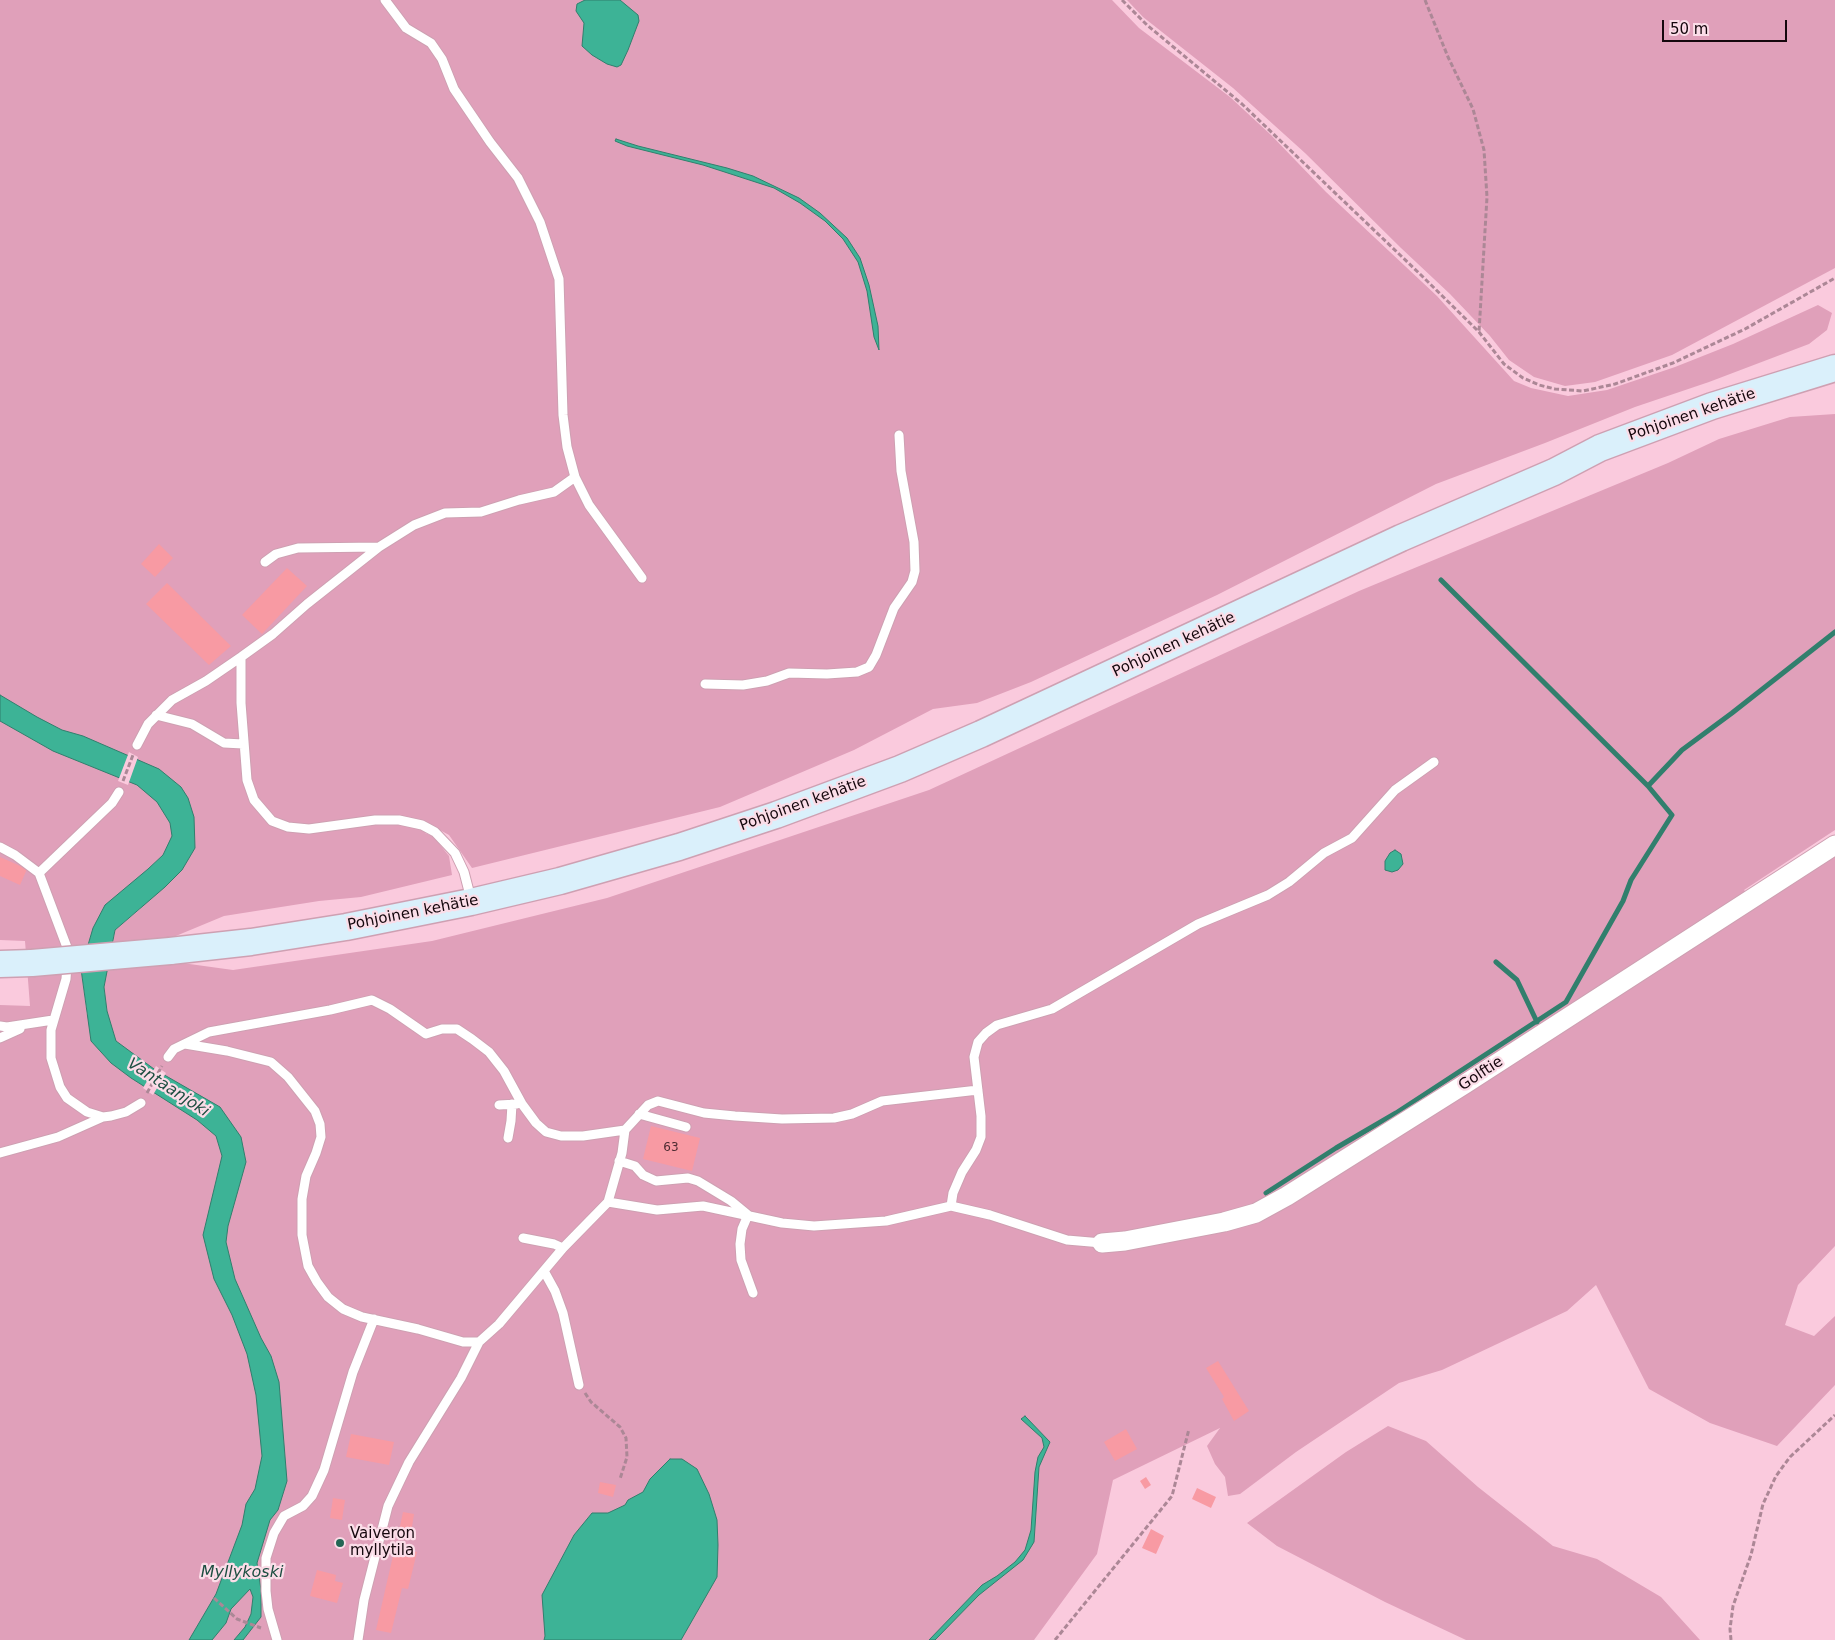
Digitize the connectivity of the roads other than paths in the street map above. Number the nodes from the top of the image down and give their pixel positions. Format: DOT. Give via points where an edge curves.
graph roads {
  1 [pos="385,0"];
  2 [pos="1835,368"];
  3 [pos="1835,383"];
  4 [pos="899,435"];
  5 [pos="1554,472"];
  6 [pos="575,477"];
  7 [pos="380,547"];
  8 [pos="265,562"];
  9 [pos="642,578"];
  10 [pos="241,657"];
  11 [pos="705,684"];
  12 [pos="156,716"];
  13 [pos="243,744"];
  14 [pos="137,745"];
  15 [pos="1434,762"];
  16 [pos="119,792"];
  17 [pos="1835,845"];
  18 [pos="0,847"];
  19 [pos="39,873"];
  20 [pos="471,902"];
  21 [pos="0,964"];
  22 [pos="53,1020"];
  23 [pos="31,1024"];
  24 [pos="0,1026"];
  25 [pos="0,1038"];
  26 [pos="185,1044"];
  27 [pos="168,1057"];
  28 [pos="978,1090"];
  29 [pos="141,1103"];
  30 [pos="512,1104"];
  31 [pos="522,1104"];
  32 [pos="499,1105"];
  33 [pos="639,1114"];
  34 [pos="103,1117"];
  35 [pos="686,1127"];
  36 [pos="625,1130"];
  37 [pos="508,1138"];
  38 [pos="0,1153"];
  39 [pos="619,1161"];
  40 [pos="608,1202"];
  41 [pos="951,1206"];
  42 [pos="748,1215"];
  43 [pos="523,1238"];
  44 [pos="1102,1243"];
  45 [pos="563,1248"];
  46 [pos="544,1271"];
  47 [pos="753,1293"];
  48 [pos="374,1319"];
  49 [pos="479,1342"];
  50 [pos="579,1384"];
  51 [pos="277,1640"];
  52 [pos="358,1640"];
  1 -- 6 [label="lane" via="406,28 431,43 442,59 454,89 518,178 540,222 559,279 563,415"];
  2 -- 5 [label="main road, Pohjoinen kehätie" via="1712,406 1600,448"];
  3 -- 5 [label="main road, Pohjoinen kehätie"];
  4 -- 11 [label="lane" via="901,472 915,548 914,571 912,582 894,608 870,667 850,673 789,673 743,685"];
  5 -- 20 [label="main road, Pohjoinen kehätie" via="1402,538 900,768 776,815 679,847"];
  6 -- 7 [label="lane" via="554,492 480,512 445,513 414,525"];
  6 -- 9 [label="lane" via="589,505"];
  7 -- 8 [label="lane" via="298,548 276,554"];
  7 -- 10 [label="lane"];
  10 -- 12 [label="lane" via="172,700"];
  10 -- 13 [label="lane"];
  12 -- 13 [label="lane" via="192,724 224,743"];
  12 -- 14 [label="lane"];
  13 -- 20 [label="lane" via="247,780 254,800 272,821 309,829 376,820 422,825 435,832 455,853 464,872"];
  15 -- 28 [label="lane" via="1394,790 1352,838 1268,895 1198,924 1052,1009 997,1025 978,1042 974,1057"];
  16 -- 19 [label="lane" via="112,803"];
  17 -- 44 [label="street, Golftie" via="1465,1084 1256,1213 1224,1222"];
  18 -- 19 [label="lane"];
  19 -- 22 [label="lane" via="68,950 66,979"];
  20 -- 21 [label="main road, Pohjoinen kehätie, bridge" via="252,942"];
  22 -- 23 [label="lane"];
  22 -- 34 [label="lane" via="51,1058 60,1087 78,1107"];
  23 -- 24 [label="lane"];
  23 -- 25 [label="lane"];
  26 -- 27 [label="lane" via="174,1049"];
  26 -- 31 [label="lane" via="209,1032 372,1000 426,1034 442,1029 457,1030 472,1038 504,1071"];
  26 -- 48 [label="lane" via="271,1062 288,1077 315,1111 321,1137 306,1176 302,1199 302,1235 308,1266 328,1296 343,1309"];
  28 -- 33 [label="lane" via="882,1101 834,1118 735,1116 704,1113 658,1101"];
  28 -- 41 [label="lane" via="981,1137 962,1172"];
  29 -- 34 [label="lane" via="126,1112"];
  30 -- 31 [label="lane"];
  30 -- 32 [label="lane"];
  30 -- 37 [label="lane"];
  31 -- 36 [label="lane" via="541,1128 561,1136"];
  33 -- 35 [label="lane"];
  33 -- 36 [label="lane"];
  34 -- 38 [label="lane" via="58,1137"];
  36 -- 39 [label="lane"];
  39 -- 40 [label="lane"];
  39 -- 42 [label="lane" via="635,1166 649,1179 688,1178 698,1181"];
  40 -- 42 [label="lane" via="657,1210 703,1206"];
  40 -- 45 [label="lane"];
  41 -- 42 [label="lane" via="886,1221 814,1226"];
  41 -- 44 [label="lane" via="1068,1240"];
  42 -- 47 [label="lane" via="740,1244"];
  43 -- 45 [label="lane"];
  45 -- 46 [label="lane"];
  46 -- 49 [label="lane" via="499,1324"];
  46 -- 50 [label="lane" via="563,1313"];
  48 -- 49 [label="lane" via="463,1342"];
  48 -- 51 [label="lane" via="353,1372 324,1470 312,1496 303,1506 284,1516 266,1558 268,1609"];
  49 -- 52 [label="lane" via="388,1506 364,1600"];
}
